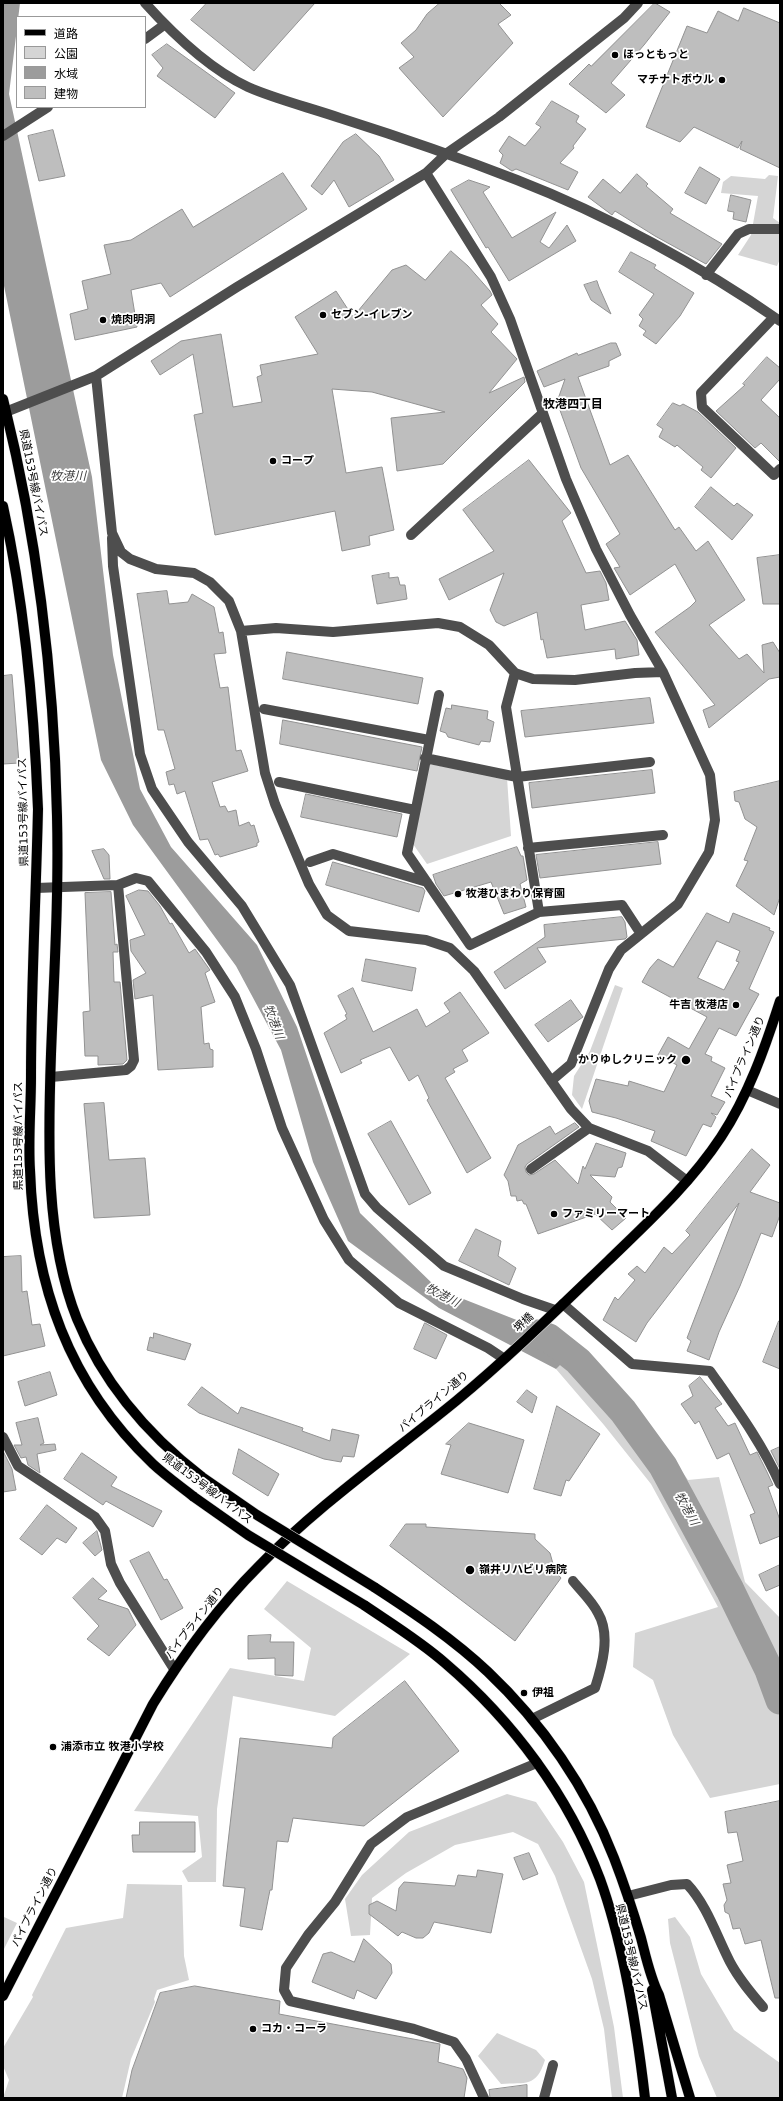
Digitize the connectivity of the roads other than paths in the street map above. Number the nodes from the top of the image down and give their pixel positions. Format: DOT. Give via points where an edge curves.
graph roads {
  1 [pos="145,3"];
  2 [pos="638,3"];
  3 [pos="164,25"];
  4 [pos="146,37"];
  5 [pos="46,108"];
  6 [pos="7,134"];
  7 [pos="447,153"];
  8 [pos="426,173"];
  9 [pos="780,229"];
  10 [pos="706,275"];
  11 [pos="777,319"];
  12 [pos="96,376"];
  13 [pos="3,399"];
  14 [pos="5,412"];
  15 [pos="543,413"];
  16 [pos="780,469"];
  17 [pos="3,506"];
  18 [pos="112,533"];
  19 [pos="411,535"];
  20 [pos="241,631"];
  21 [pos="663,672"];
  22 [pos="515,673"];
  23 [pos="439,695"];
  24 [pos="264,709"];
  25 [pos="429,740"];
  26 [pos="425,758"];
  27 [pos="650,762"];
  28 [pos="517,777"];
  29 [pos="279,782"];
  30 [pos="415,810"];
  31 [pos="663,835"];
  32 [pos="528,848"];
  33 [pos="310,862"];
  34 [pos="426,882"];
  35 [pos="118,885"];
  36 [pos="36,888"];
  37 [pos="58,888"];
  38 [pos="539,912"];
  39 [pos="641,934"];
  40 [pos="780,1001"];
  41 [pos="50,1077"];
  42 [pos="551,1081"];
  43 [pos="747,1090"];
  44 [pos="780,1104"];
  45 [pos="589,1128"];
  46 [pos="531,1169"];
  47 [pos="687,1181"];
  48 [pos="556,1310"];
  49 [pos="512,1350"];
  50 [pos="503,1358"];
  51 [pos="3,1437"];
  52 [pos="780,1484"];
  53 [pos="573,1581"];
  54 [pos="174,1669"];
  55 [pos="532,1719"];
  56 [pos="537,1763"];
  57 [pos="628,1896"];
  58 [pos="652,1980"];
  59 [pos="3,1996"];
  60 [pos="763,2007"];
  61 [pos="553,2065"];
  62 [pos="484,2098"];
  63 [pos="544,2098"];
  64 [pos="645,2098"];
  65 [pos="672,2098"];
  66 [pos="690,2098"];
  1 -- 3 [label="street"];
  2 -- 7 [label="street" via="624,18 499,117"];
  3 -- 4 [label="street"];
  3 -- 7 [label="street" via="207,61 248,86"];
  5 -- 6 [label="street"];
  7 -- 8 [label="street"];
  7 -- 10 [label="street" via="570,203 633,234"];
  8 -- 12 [label="street"];
  8 -- 15 [label="street" via="491,277 510,319"];
  9 -- 10 [label="street" via="749,229 738,234"];
  10 -- 11 [label="street"];
  11 -- 16 [label="street" via="701,393 702,407 774,475"];
  12 -- 14 [label="street"];
  12 -- 18 [label="street"];
  13 -- 14 [label="main road, 県道153号線バイパス"];
  14 -- 37 [label="main road, 県道153号線バイパス" via="32,542 46,651 56,776"];
  15 -- 19 [label="street"];
  15 -- 21 [label="street" via="566,479 596,549"];
  17 -- 36 [label="main road, 県道153号線バイパス" via="31,694 38,809"];
  18 -- 20 [label="street" via="121,552 130,559 156,569 194,573 210,582 229,601"];
  18 -- 48 [label="street" via="113,566 140,754 152,789 188,842 242,906 290,985 366,1194 377,1208 444,1266"];
  20 -- 22 [label="street" via="276,628 333,632 438,623 460,627 490,645"];
  20 -- 42 [label="street" via="265,773 274,804 309,884 327,915 349,931 426,940 450,948 474,971"];
  21 -- 22 [label="street" via="575,680 532,679"];
  21 -- 39 [label="street" via="710,775 715,820 709,852 678,904"];
  22 -- 28 [label="street" via="506,707"];
  23 -- 25 [label="street"];
  24 -- 25 [label="street"];
  25 -- 26 [label="street"];
  26 -- 28 [label="street"];
  26 -- 30 [label="street"];
  27 -- 28 [label="street"];
  28 -- 32 [label="street"];
  29 -- 30 [label="street"];
  30 -- 34 [label="street" via="407,853"];
  31 -- 32 [label="street"];
  32 -- 38 [label="street"];
  33 -- 34 [label="street" via="333,854"];
  34 -- 38 [label="street" via="470,945"];
  35 -- 37 [label="street"];
  35 -- 41 [label="street" via="134,1060 126,1070"];
  35 -- 50 [label="street" via="136,878 148,881 206,952 235,997 256,1049 282,1128 324,1220 349,1260 399,1303"];
  36 -- 37 [label="street"];
  36 -- 56 [label="main road, 県道153号線バイパス, bridge" via="29,1142 34,1224 43,1278 57,1324 83,1376 107,1411 154,1464 194,1497 248,1534 420,1642 467,1682 507,1725"];
  37 -- 41 [label="main road, 県道153号線バイパス"];
  38 -- 39 [label="street" via="622,904"];
  39 -- 42 [label="street" via="620,950 609,969 571,1064"];
  40 -- 43 [label="main road, パイプライン通り" via="768,1040"];
  41 -- 55 [label="main road, 県道153号線バイパス, bridge" via="49,1143 52,1200 62,1265 77,1319 93,1354 124,1402 160,1442 202,1477 443,1634 488,1672"];
  42 -- 45 [label="street" via="571,1109"];
  43 -- 44 [label="street"];
  43 -- 47 [label="main road, パイプライン通り" via="721,1137"];
  45 -- 46 [label="street"];
  45 -- 47 [label="street" via="648,1151"];
  47 -- 48 [label="main road, パイプライン通り"];
  48 -- 49 [label="main road, 堺橋"];
  48 -- 52 [label="street" via="632,1364 710,1371 771,1463"];
  49 -- 50 [label="main road, パイプライン通り"];
  50 -- 54 [label="main road, パイプライン通り" via="458,1399 304,1524 258,1566 216,1612"];
  51 -- 54 [label="street" via="18,1466 95,1518 105,1531 111,1564 120,1584"];
  53 -- 55 [label="street" via="598,1613 604,1629 600,1671 594,1688"];
  54 -- 59 [label="main road, パイプライン通り" via="125,1757"];
  55 -- 57 [label="main road, 県道153号線バイパス" via="595,1813"];
  56 -- 62 [label="street" via="407,1817 371,1844 335,1902 308,1935 286,1968 284,1990 290,2001 414,2029 454,2042 466,2059"];
  56 -- 64 [label="main road, 県道153号線バイパス" via="563,1801 576,1826 604,1894 622,1961"];
  57 -- 58 [label="main road, 県道153号線バイパス"];
  57 -- 60 [label="street" via="670,1885 687,1884 702,1907 731,1964"];
  58 -- 65 [label="main road" via="653,1998"];
  58 -- 66 [label="main road" via="659,1995"];
  61 -- 63 [label="street"];
}
